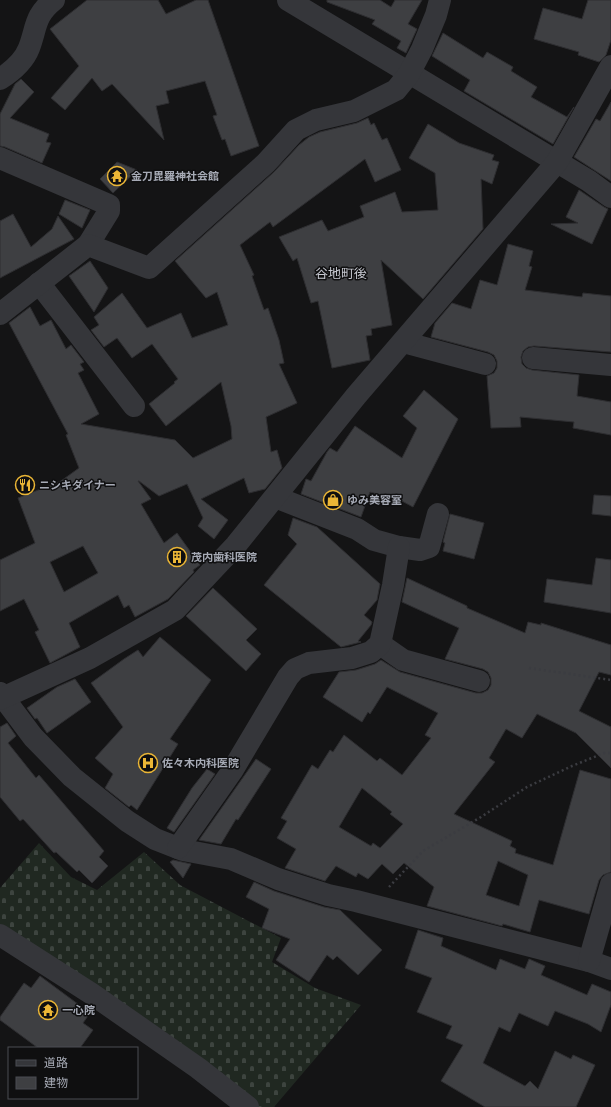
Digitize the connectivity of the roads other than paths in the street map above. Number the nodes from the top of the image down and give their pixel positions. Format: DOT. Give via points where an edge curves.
graph roads {
  1 [pos="54,0"];
  2 [pos="288,0"];
  3 [pos="440,0"];
  4 [pos="611,66"];
  5 [pos="409,74"];
  6 [pos="0,79"];
  7 [pos="0,158"];
  8 [pos="557,162"];
  9 [pos="611,197"];
  10 [pos="88,245"];
  11 [pos="40,283"];
  12 [pos="0,314"];
  13 [pos="403,342"];
  14 [pos="533,358"];
  15 [pos="485,364"];
  16 [pos="611,365"];
  17 [pos="134,406"];
  18 [pos="275,497"];
  19 [pos="438,514"];
  20 [pos="399,547"];
  21 [pos="380,644"];
  22 [pos="479,681"];
  23 [pos="1,697"];
  24 [pos="178,848"];
  25 [pos="611,884"];
  26 [pos="0,935"];
  27 [pos="589,961"];
  28 [pos="611,969"];
  29 [pos="248,1107"];
  1 -- 6 [label="street" via="46,6 35,23 29,49 13,71"];
  2 -- 5 [label="street"];
  3 -- 5 [label="street" via="422,49"];
  4 -- 8 [label="street"];
  5 -- 8 [label="street"];
  5 -- 10 [label="street" via="396,90 354,111 316,120 296,130 266,163 149,268"];
  7 -- 10 [label="street" via="109,205 109,211"];
  8 -- 9 [label="street"];
  8 -- 13 [label="street"];
  10 -- 11 [label="street"];
  11 -- 12 [label="street"];
  11 -- 17 [label="street"];
  13 -- 15 [label="street"];
  13 -- 18 [label="street"];
  14 -- 16 [label="street"];
  18 -- 20 [label="street" via="357,529 374,540"];
  18 -- 23 [label="street" via="236,545 175,610 90,658"];
  19 -- 20 [label="street" via="429,547 420,550"];
  20 -- 21 [label="street"];
  21 -- 22 [label="street" via="403,660"];
  21 -- 24 [label="street" via="371,652 352,658 309,663 295,669 232,771"];
  23 -- 24 [label="street" via="33,737 72,777 127,821 155,839"];
  24 -- 27 [label="street" via="231,859 313,891"];
  25 -- 27 [label="street"];
  26 -- 29 [label="street" via="92,994 198,1068"];
  27 -- 28 [label="street"];
}
